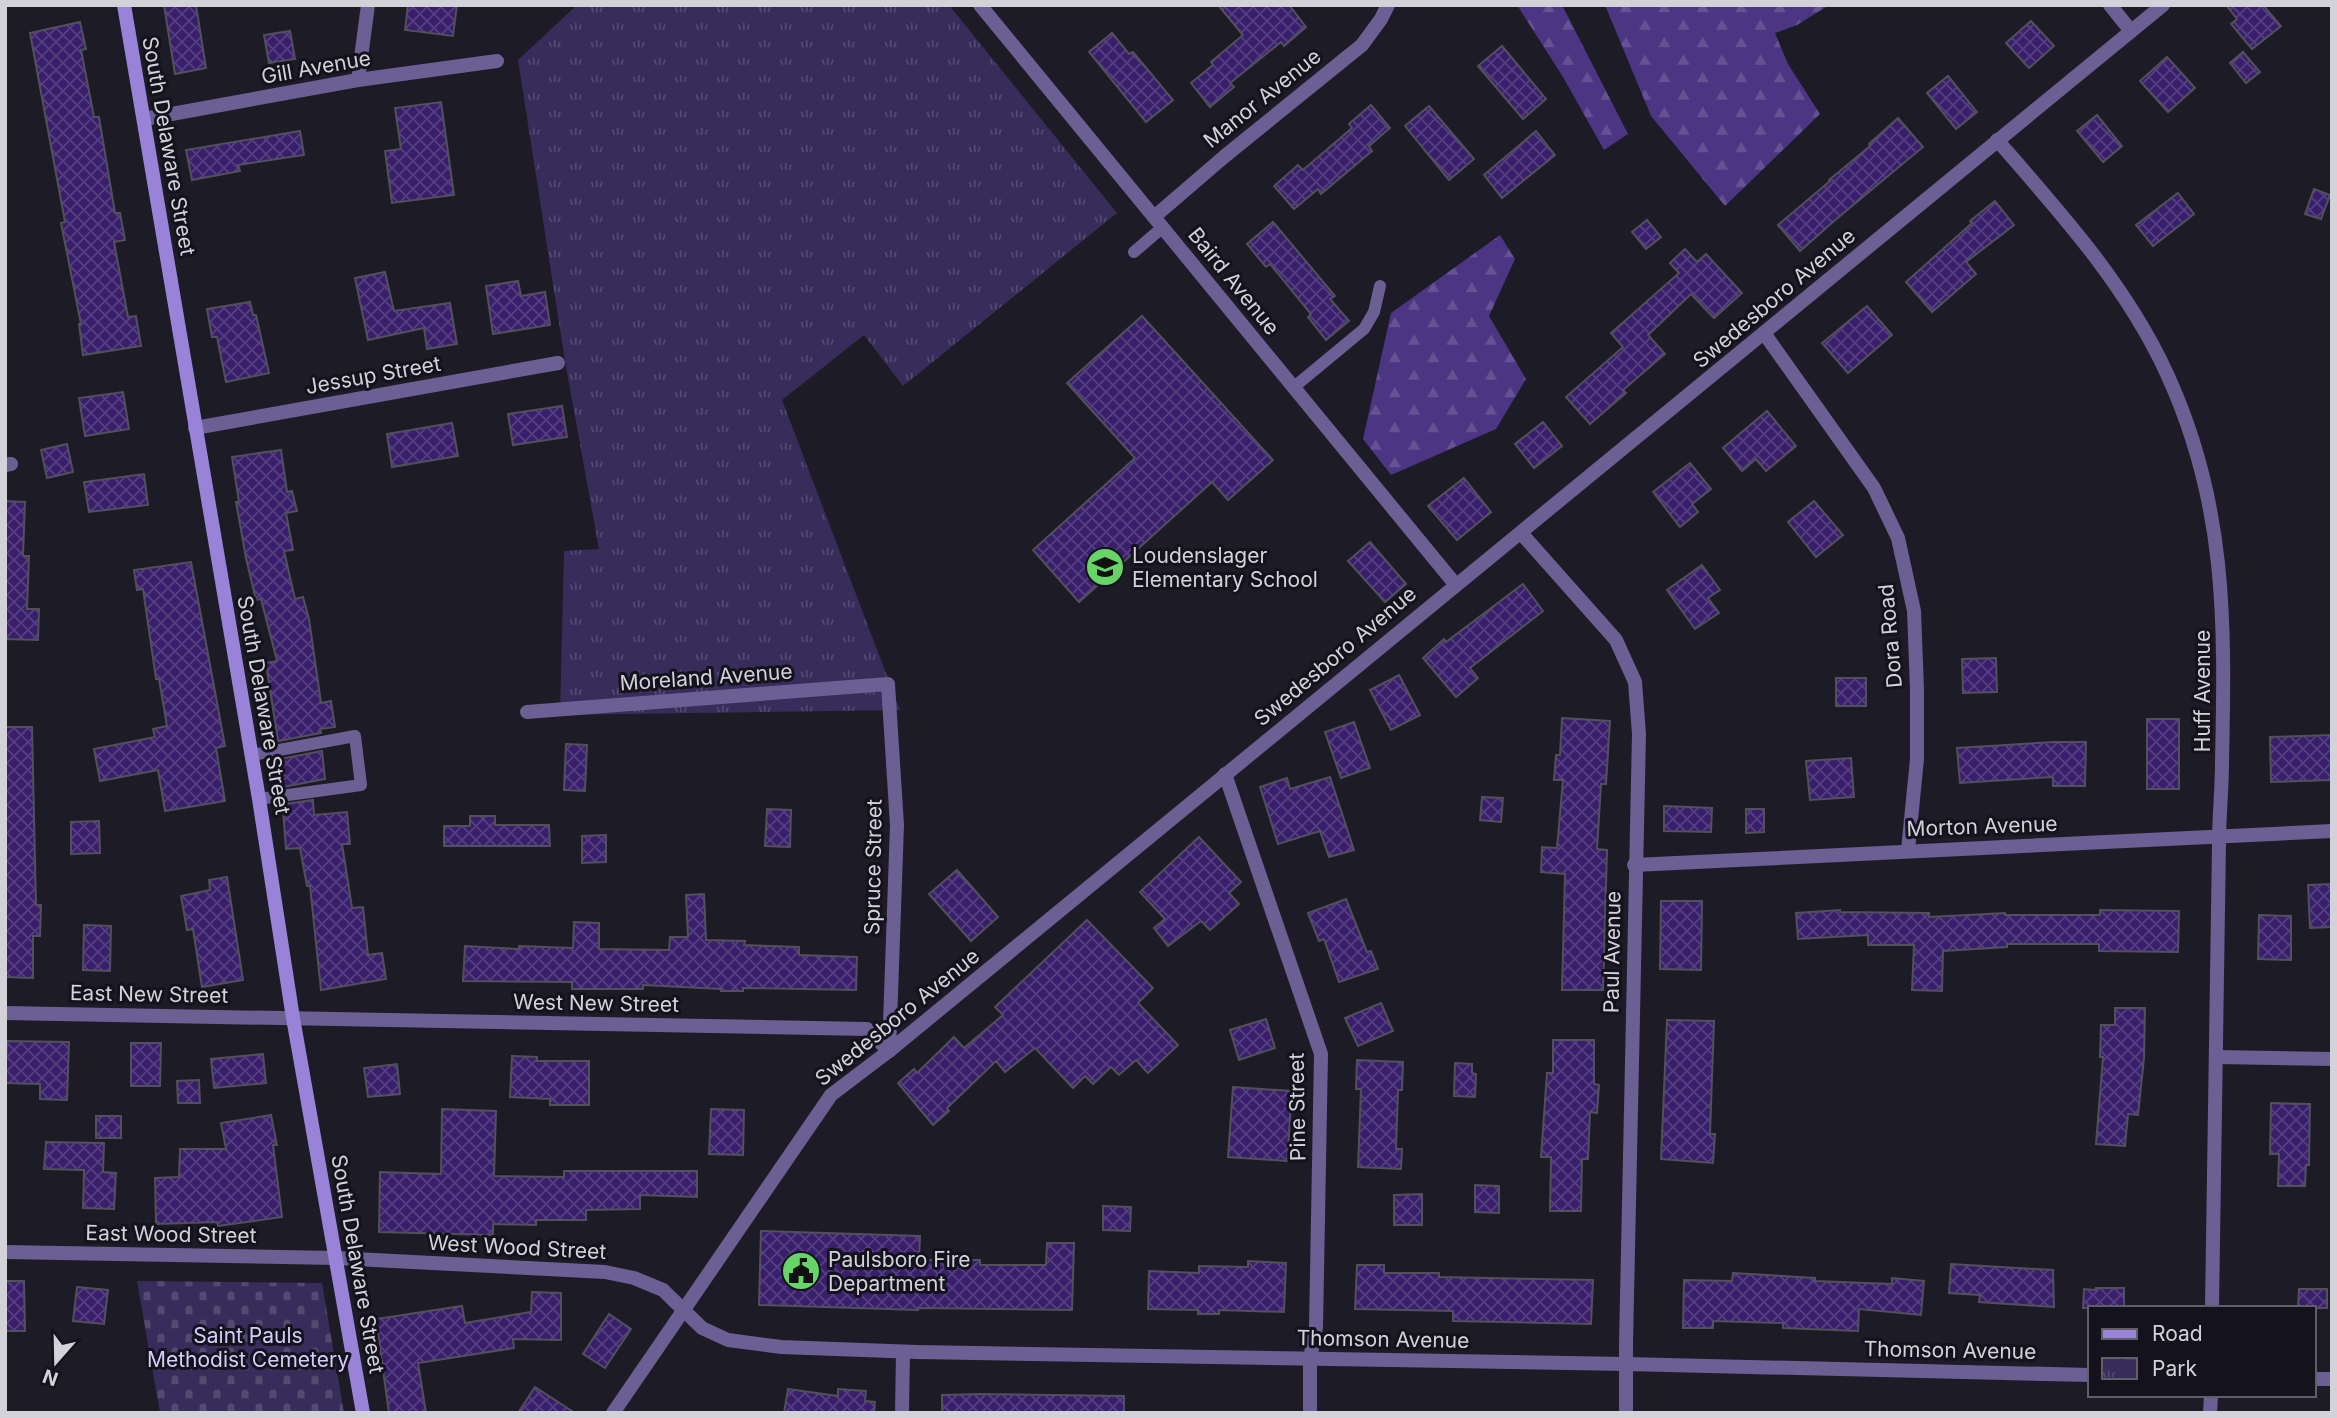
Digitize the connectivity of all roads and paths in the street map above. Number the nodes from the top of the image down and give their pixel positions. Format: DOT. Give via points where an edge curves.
graph roads {
  1 [pos="124,5"];
  2 [pos="368,5"];
  3 [pos="980,5"];
  4 [pos="1388,5"];
  5 [pos="2110,5"];
  6 [pos="2163,5"];
  7 [pos="2131,32"];
  8 [pos="497,61"];
  9 [pos="358,80"];
  10 [pos="144,119"];
  11 [pos="1997,140"];
  12 [pos="1159,222"];
  13 [pos="1134,252"];
  14 [pos="1380,286"];
  15 [pos="1764,333"];
  16 [pos="558,363"];
  17 [pos="1294,387"];
  18 [pos="195,428"];
  19 [pos="1521,533"];
  20 [pos="1455,584"];
  21 [pos="888,684"];
  22 [pos="527,712"];
  23 [pos="252,755"];
  24 [pos="1225,774"];
  25 [pos="259,799"];
  26 [pos="2332,831"];
  27 [pos="2219,837"];
  28 [pos="1908,850"];
  29 [pos="1634,865"];
  30 [pos="5,1013"];
  31 [pos="293,1018"];
  32 [pos="889,1051"];
  33 [pos="2217,1057"];
  34 [pos="2332,1059"];
  35 [pos="5,1252"];
  36 [pos="335,1258"];
  37 [pos="2212,1306"];
  38 [pos="685,1311"];
  39 [pos="903,1352"];
  40 [pos="1310,1359"];
  41 [pos="1626,1364"];
  42 [pos="2088,1375"];
  43 [pos="363,1413"];
  44 [pos="613,1413"];
  45 [pos="902,1413"];
  46 [pos="1310,1413"];
  47 [pos="1626,1413"];
  1 -- 10 [label="main road, South Delaware Street"];
  2 -- 9 [label="street"];
  3 -- 12 [label="street, Baird Avenue"];
  4 -- 12 [label="street, Manor Avenue" via="1362,45 1225,156"];
  5 -- 7 [label="street"];
  6 -- 7 [label="street, Swedesboro Avenue"];
  7 -- 11 [label="street, Swedesboro Avenue"];
  8 -- 9 [label="street, Gill Avenue"];
  9 -- 10 [label="street, Gill Avenue"];
  10 -- 18 [label="main road, South Delaware Street"];
  11 -- 15 [label="street, Swedesboro Avenue"];
  11 -- 27 [label="street, Huff Avenue" via="2090,249 2138,320 2167,374 2198,454 2216,535 2221,584 2224,657"];
  12 -- 13 [label="lane"];
  12 -- 17 [label="street, Baird Avenue"];
  14 -- 17 [label="lane" via="1364,329"];
  15 -- 19 [label="street, Swedesboro Avenue"];
  15 -- 28 [label="street, Dora Road" via="1874,488 1898,538 1914,611 1917,690 1917,759"];
  16 -- 18 [label="street, Jessup Street"];
  17 -- 20 [label="street, Baird Avenue"];
  18 -- 23 [label="main road, South Delaware Street"];
  19 -- 20 [label="street, Swedesboro Avenue"];
  19 -- 29 [label="street, Paul Avenue" via="1616,640 1636,682 1639,734"];
  20 -- 24 [label="street, Swedesboro Avenue"];
  21 -- 22 [label="street, Moreland Avenue"];
  21 -- 32 [label="street, Spruce Street" via="897,825"];
  23 -- 25 [label="main road, South Delaware Street"];
  23 -- 25 [label="lane" via="355,736 361,785"];
  24 -- 32 [label="street, Swedesboro Avenue"];
  24 -- 40 [label="street, Pine Street" via="1321,1054 1316,1327"];
  25 -- 31 [label="main road, South Delaware Street"];
  26 -- 27 [label="street, Morton Avenue"];
  27 -- 28 [label="street, Morton Avenue"];
  27 -- 33 [label="street, Huff Avenue"];
  28 -- 29 [label="street, Morton Avenue"];
  29 -- 41 [label="street, Paul Avenue"];
  30 -- 31 [label="street, East New Street"];
  31 -- 32 [label="street, West New Street" via="867,1029"];
  31 -- 36 [label="main road, South Delaware Street"];
  32 -- 38 [label="street, Swedesboro Avenue" via="831,1095"];
  33 -- 34 [label="street"];
  33 -- 37 [label="street, Huff Avenue"];
  35 -- 36 [label="street, East Wood Street"];
  36 -- 38 [label="street, West Wood Street" via="605,1272 663,1290"];
  36 -- 43 [label="main road, South Delaware Street"];
  38 -- 39 [label="street, Thomson Avenue" via="702,1328 728,1340"];
  38 -- 44 [label="street, Swedesboro Avenue"];
  39 -- 40 [label="street, Thomson Avenue"];
  39 -- 45 [label="street"];
  40 -- 41 [label="street, Thomson Avenue"];
  40 -- 46 [label="street, Pine Street"];
  41 -- 42 [label="street, Thomson Avenue"];
  41 -- 47 [label="street, Paul Avenue"];
}
